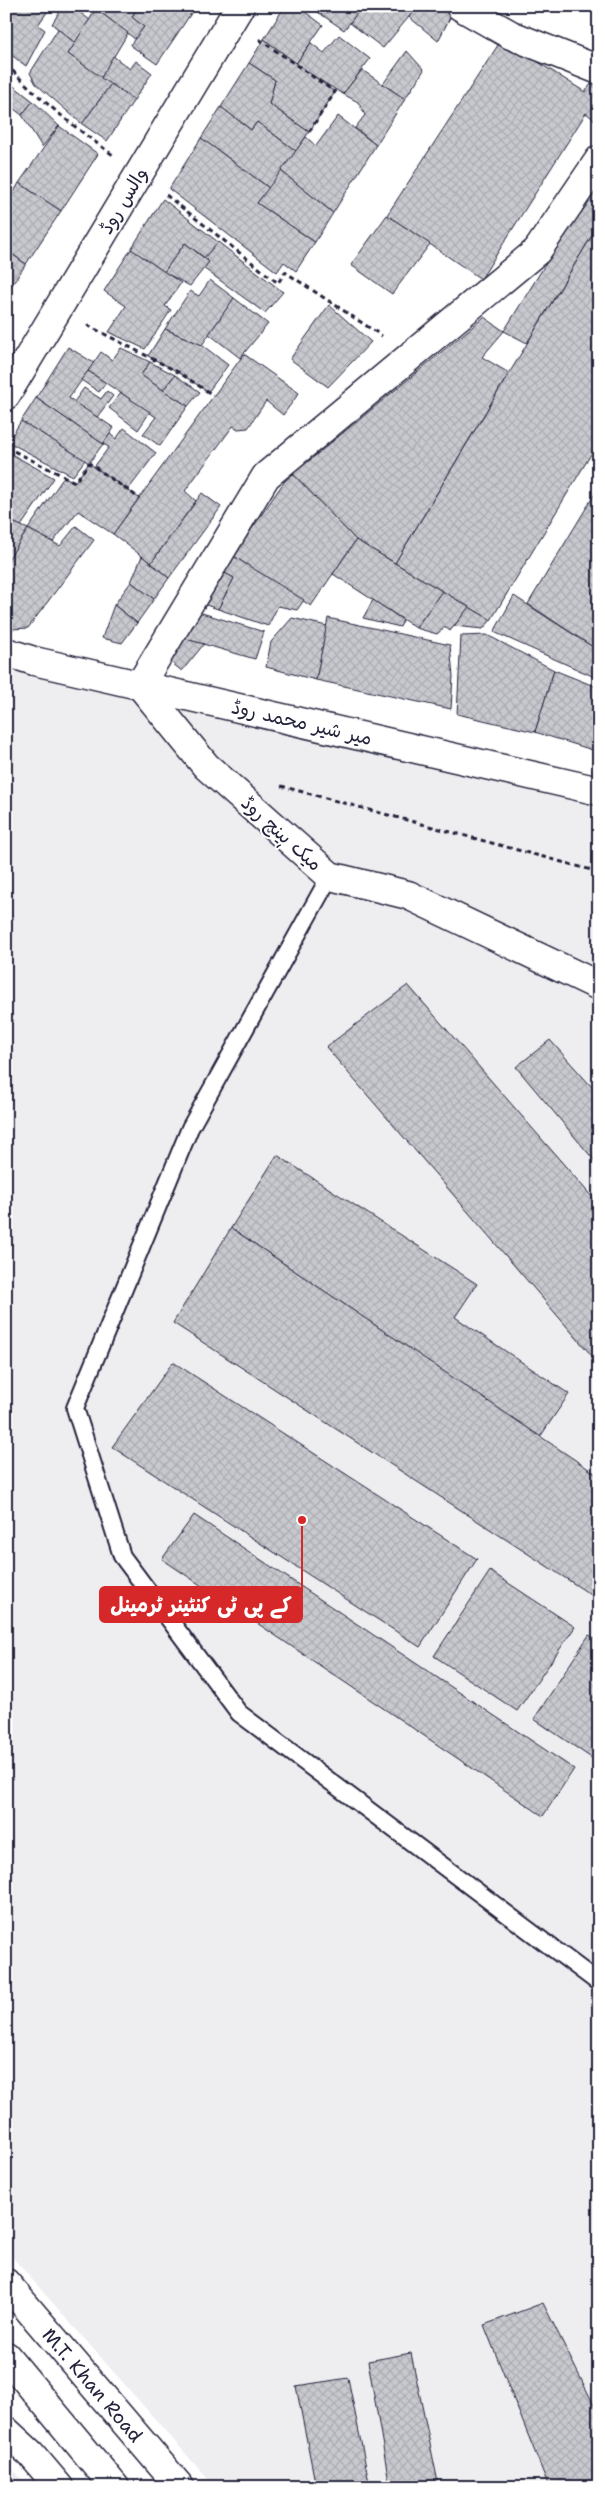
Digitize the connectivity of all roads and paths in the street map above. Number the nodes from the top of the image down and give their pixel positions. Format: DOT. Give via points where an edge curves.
graph roads {
  1 [pos="460,6"];
  2 [pos="236,13"];
  3 [pos="6,64"];
  4 [pos="599,70"];
  5 [pos="309,132"];
  6 [pos="599,160"];
  7 [pos="139,174"];
  8 [pos="58,309"];
  9 [pos="411,356"];
  10 [pos="6,394"];
  11 [pos="213,395"];
  12 [pos="6,447"];
  13 [pos="139,498"];
  14 [pos="6,652"];
  15 [pos="140,685"];
  16 [pos="273,784"];
  17 [pos="599,791"];
  18 [pos="599,872"];
  19 [pos="330,876"];
  20 [pos="599,986"];
  21 [pos="599,1982"];
  22 [pos="6,2283"];
  23 [pos="6,2356"];
  24 [pos="6,2431"];
  25 [pos="60,2487"];
  26 [pos="115,2487"];
  27 [pos="180,2487"];
  1 -- 4 [label="main road" via="511,34"];
  2 -- 5 [label="path" via="335,92"];
  2 -- 7 [label="main road, والس روڈ"];
  3 -- 7 [label="path" via="32,92 70,124"];
  6 -- 9 [label="main road" via="537,251"];
  7 -- 8 [label="main road, والس روڈ"];
  7 -- 9 [label="path" via="278,282 285,272"];
  8 -- 10 [label="main road, والس روڈ"];
  8 -- 11 [label="path" via="178,372"];
  9 -- 15 [label="main road" via="266,476"];
  12 -- 13 [label="path" via="75,482 89,463"];
  14 -- 15 [label="main road, میر شیر محمد روڈ"];
  15 -- 17 [label="main road, میر شیر محمد روڈ"];
  15 -- 19 [label="main road, میک ہینچ روڈ" via="206,766"];
  16 -- 18 [label="path"];
  19 -- 20 [label="main road, میک ہینچ روڈ" via="408,895"];
  19 -- 21 [label="lane" via="190,1128 75,1408 122,1556 239,1713"];
  22 -- 27 [label="main road, M.T. Khan Road"];
  23 -- 26 [label="main road"];
  24 -- 25 [label="main road"];
}
